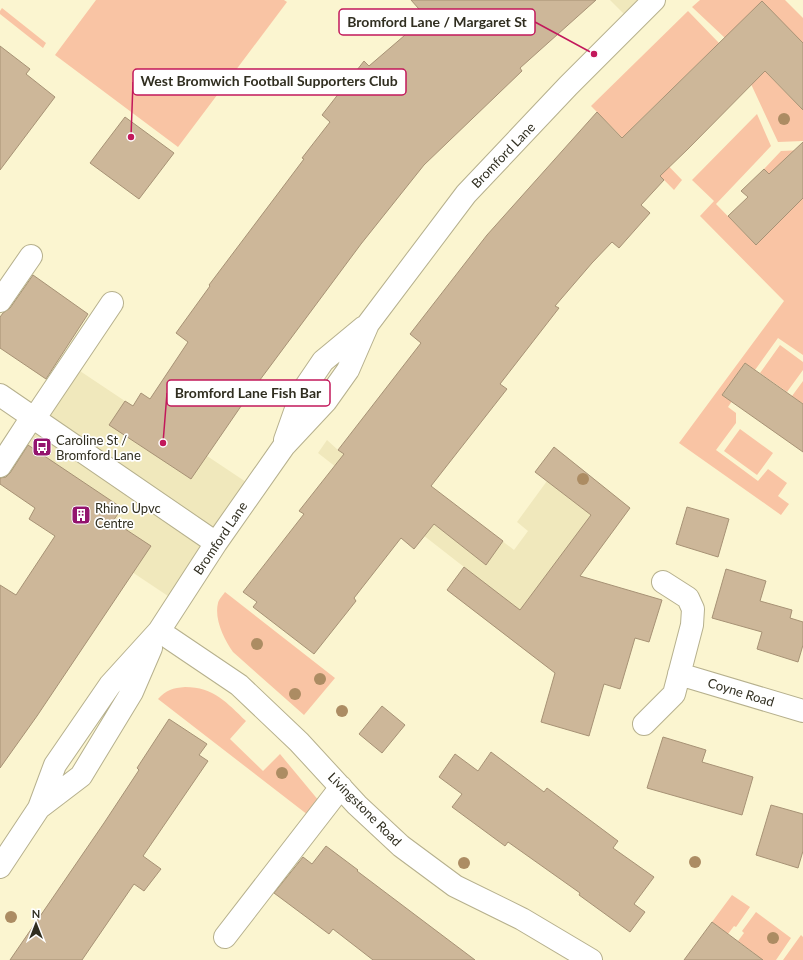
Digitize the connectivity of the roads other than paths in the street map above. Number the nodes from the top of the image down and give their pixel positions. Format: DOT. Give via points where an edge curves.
graph roads {
  1 [pos="654,0"];
  2 [pos="31,256"];
  3 [pos="0,301"];
  4 [pos="112,303"];
  5 [pos="0,395"];
  6 [pos="33,418"];
  7 [pos="0,466"];
  8 [pos="216,543"];
  9 [pos="662,582"];
  10 [pos="159,631"];
  11 [pos="679,674"];
  12 [pos="803,711"];
  13 [pos="644,724"];
  14 [pos="341,787"];
  15 [pos="0,867"];
  16 [pos="226,937"];
  17 [pos="591,960"];
  1 -- 8 [label="street, Bromford Lane" via="466,194 368,324 323,361 302,392 284,446"];
  2 -- 3 [label="street"];
  4 -- 6 [label="street"];
  5 -- 6 [label="street"];
  6 -- 7 [label="street"];
  6 -- 8 [label="street"];
  8 -- 10 [label="street, Bromford Lane"];
  9 -- 11 [label="street" via="688,598 693,609 692,625"];
  10 -- 14 [label="street, Livingstone Road" via="239,685 299,742"];
  10 -- 15 [label="street, Bromford Lane" via="110,685 54,764 39,808"];
  11 -- 12 [label="street, Coyne Road"];
  11 -- 13 [label="street" via="674,694"];
  14 -- 16 [label="street"];
  14 -- 17 [label="street, Livingstone Road" via="356,805 401,846 456,886 522,919"];
}
